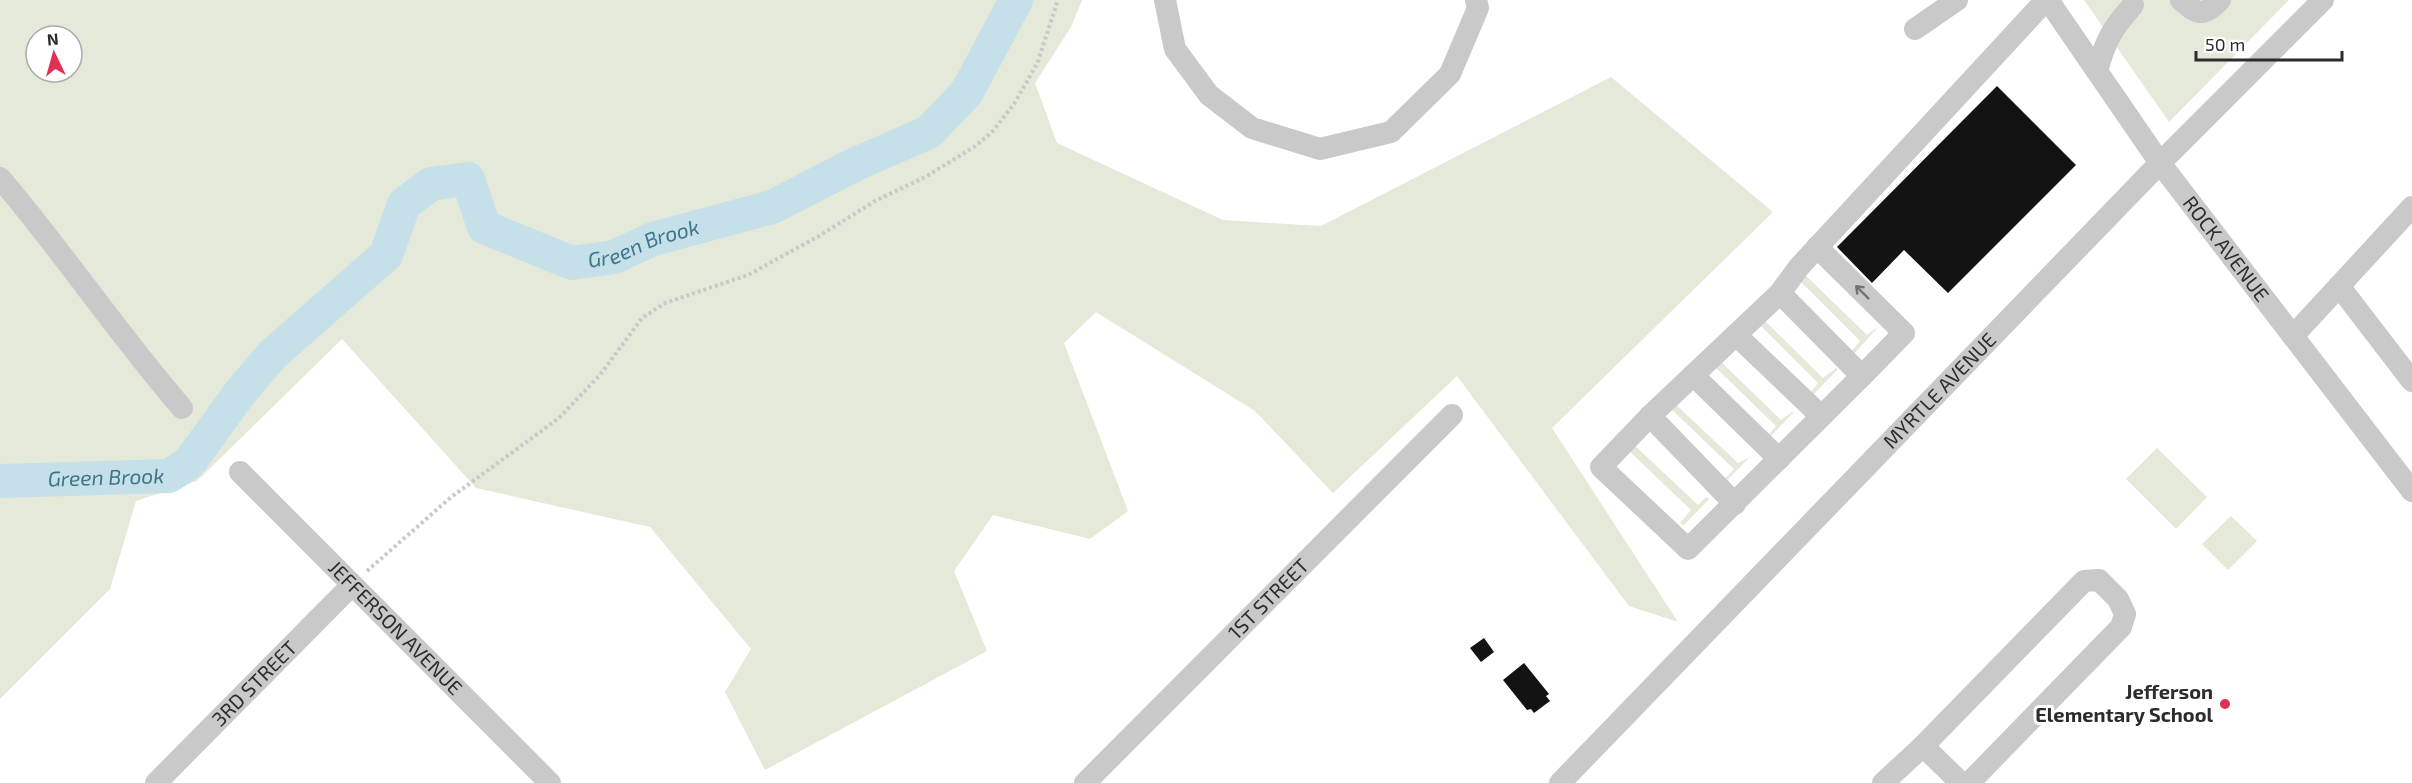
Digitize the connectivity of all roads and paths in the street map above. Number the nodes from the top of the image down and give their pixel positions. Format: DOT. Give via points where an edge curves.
graph roads {
  1 [pos="1058,0"];
  2 [pos="1165,0"];
  3 [pos="1476,0"];
  4 [pos="1957,0"];
  5 [pos="2047,0"];
  6 [pos="2181,0"];
  7 [pos="2220,0"];
  8 [pos="2323,0"];
  9 [pos="2137,2"];
  10 [pos="1915,29"];
  11 [pos="2075,38"];
  12 [pos="2097,71"];
  13 [pos="2160,163"];
  14 [pos="0,178"];
  15 [pos="2412,207"];
  16 [pos="1817,247"];
  17 [pos="2339,286"];
  18 [pos="1780,293"];
  19 [pos="1736,335"];
  20 [pos="2293,336"];
  21 [pos="1693,375"];
  22 [pos="1862,376"];
  23 [pos="2412,381"];
  24 [pos="182,408"];
  25 [pos="1452,415"];
  26 [pos="1650,416"];
  27 [pos="1821,416"];
  28 [pos="1779,459"];
  29 [pos="240,472"];
  30 [pos="2412,491"];
  31 [pos="1735,504"];
  32 [pos="352,585"];
  33 [pos="1923,746"];
  34 [pos="156,783"];
  35 [pos="550,783"];
  36 [pos="1084,783"];
  37 [pos="1560,783"];
  38 [pos="1883,783"];
  39 [pos="1961,783"];
  40 [pos="1969,783"];
  1 -- 32 [label="path" via="1037,64 1014,104 974,147 748,275 665,303 642,318 600,375 559,418 450,498"];
  2 -- 3 [label="street" via="1174,49 1209,95 1252,128 1320,149 1391,132 1450,74 1478,8"];
  4 -- 10 [label="street"];
  5 -- 11 [label="street, ROCK AVENUE"];
  5 -- 16 [label="street"];
  6 -- 7 [label="street" via="2201,13"];
  8 -- 13 [label="street, MYRTLE AVENUE"];
  9 -- 11 [label="street"];
  9 -- 12 [label="street" via="2106,40"];
  11 -- 12 [label="street, ROCK AVENUE"];
  12 -- 13 [label="street, ROCK AVENUE"];
  13 -- 20 [label="street, ROCK AVENUE"];
  13 -- 37 [label="street, MYRTLE AVENUE"];
  14 -- 24 [label="street"];
  15 -- 17 [label="street"];
  16 -- 18 [label="street"];
  22 -- 16 [label="street, one-way" via="1904,333"];
  17 -- 20 [label="street"];
  17 -- 23 [label="street"];
  18 -- 19 [label="street"];
  18 -- 22 [label="street"];
  19 -- 21 [label="street"];
  19 -- 27 [label="street"];
  20 -- 30 [label="street, ROCK AVENUE"];
  21 -- 26 [label="street"];
  21 -- 28 [label="street"];
  22 -- 27 [label="street"];
  25 -- 36 [label="street, 1ST STREET"];
  26 -- 31 [label="street"];
  26 -- 31 [label="street" via="1601,467 1688,549"];
  27 -- 28 [label="street"];
  28 -- 31 [label="street"];
  29 -- 32 [label="street, JEFFERSON AVENUE"];
  32 -- 34 [label="street, 3RD STREET"];
  32 -- 35 [label="street, JEFFERSON AVENUE"];
  33 -- 38 [label="street"];
  33 -- 39 [label="street"];
  33 -- 40 [label="street" via="2084,581 2099,580 2118,599 2125,614 2121,627"];
}
